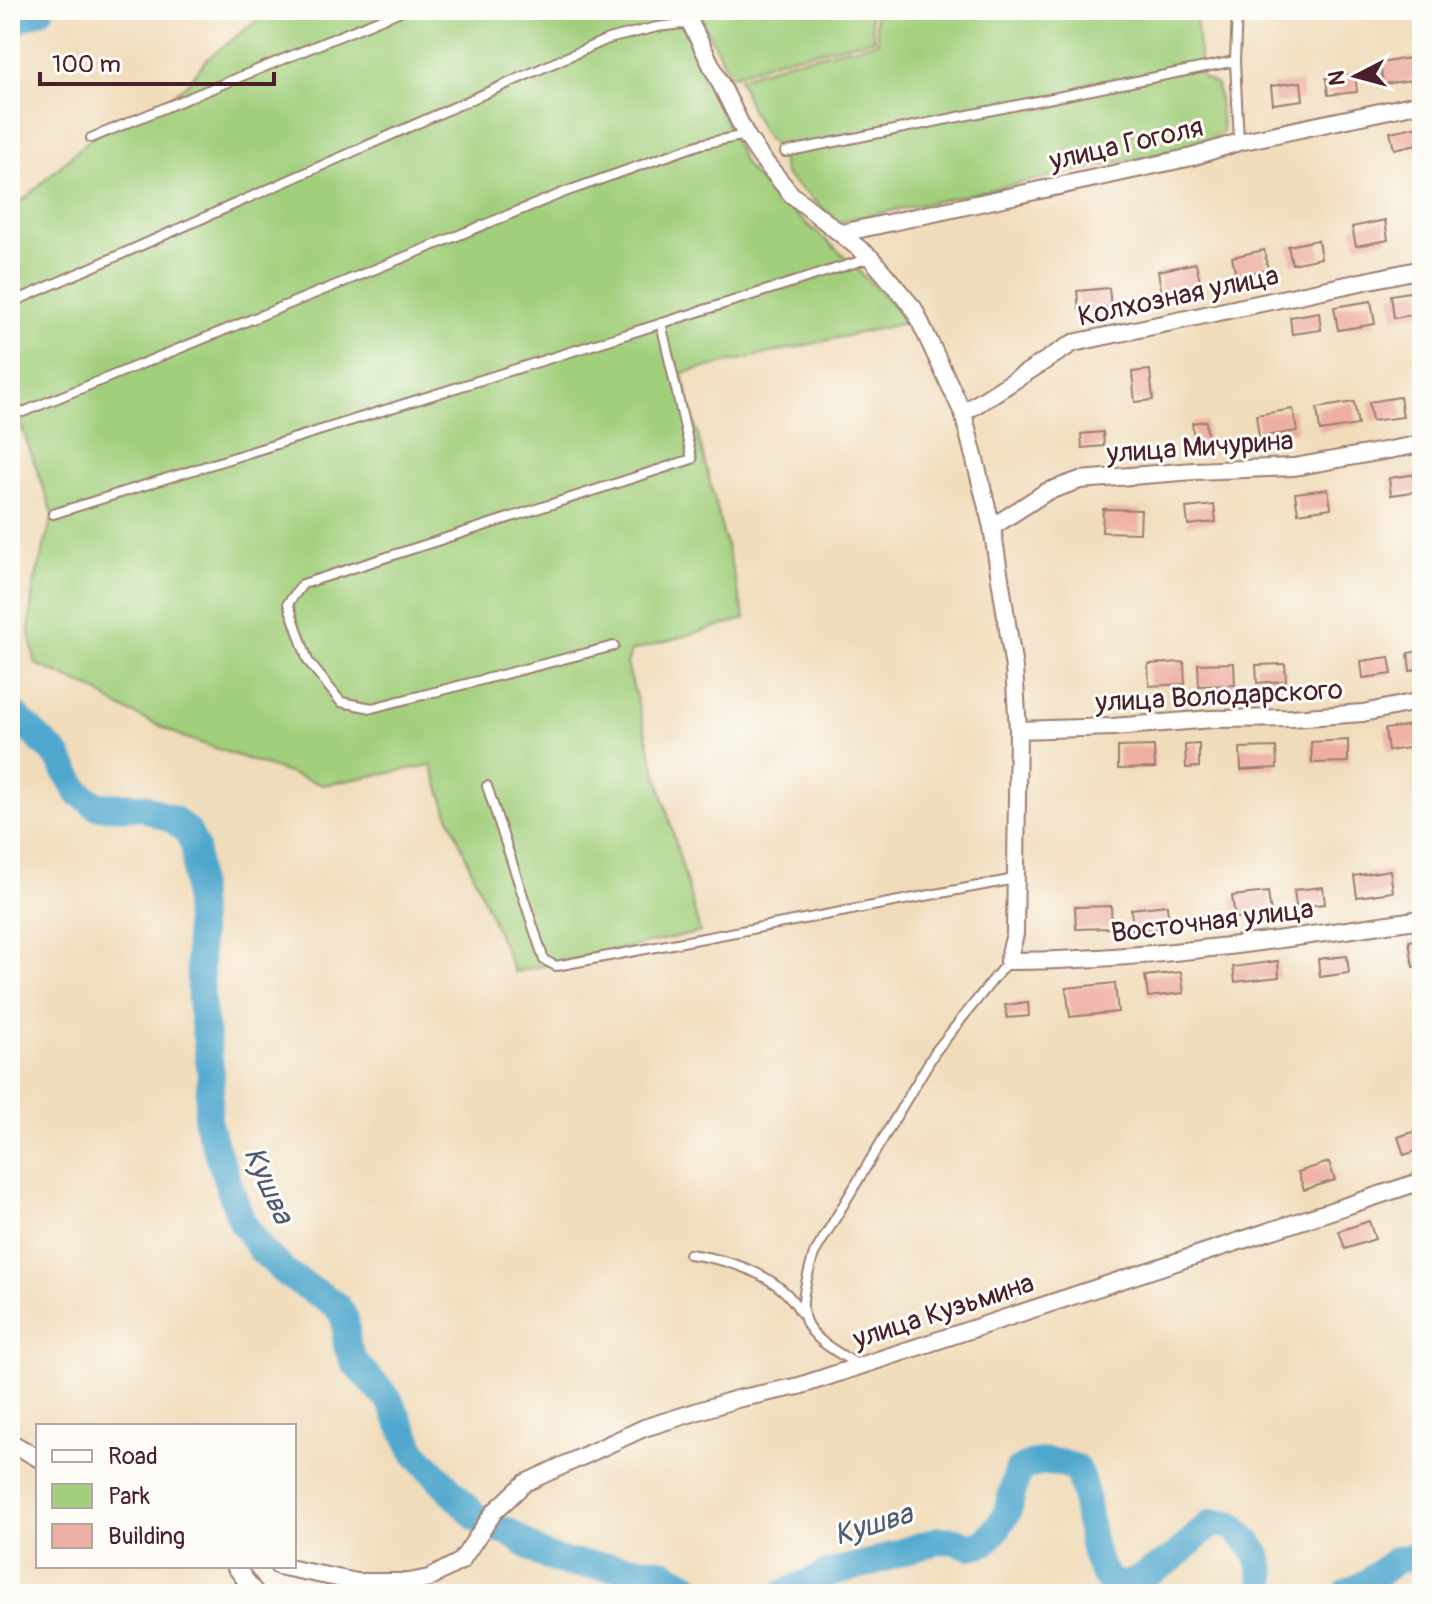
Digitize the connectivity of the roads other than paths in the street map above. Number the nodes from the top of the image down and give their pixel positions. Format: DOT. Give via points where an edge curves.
graph roads {
  1 [pos="403,10"];
  2 [pos="1237,10"];
  3 [pos="688,16"];
  4 [pos="1235,61"];
  5 [pos="1422,103"];
  6 [pos="746,135"];
  7 [pos="91,138"];
  8 [pos="1239,142"];
  9 [pos="785,152"];
  10 [pos="842,233"];
  11 [pos="871,258"];
  12 [pos="1422,269"];
  13 [pos="11,303"];
  14 [pos="661,323"];
  15 [pos="23,412"];
  16 [pos="963,413"];
  17 [pos="1422,444"];
  18 [pos="53,514"];
  19 [pos="992,527"];
  20 [pos="614,646"];
  21 [pos="1422,701"];
  22 [pos="1018,730"];
  23 [pos="487,786"];
  24 [pos="1016,879"];
  25 [pos="1422,919"];
  26 [pos="1008,961"];
  27 [pos="1422,1181"];
  28 [pos="689,1254"];
  29 [pos="801,1314"];
  30 [pos="858,1365"];
  31 [pos="10,1442"];
  32 [pos="36,1457"];
  33 [pos="236,1568"];
  34 [pos="288,1568"];
  35 [pos="256,1594"];
  1 -- 7 [label="lane"];
  2 -- 4 [label="lane"];
  3 -- 6 [label="street"];
  3 -- 13 [label="lane" via="608,39"];
  4 -- 8 [label="lane"];
  4 -- 9 [label="lane"];
  5 -- 8 [label="street, улица Гоголя"];
  6 -- 10 [label="street" via="791,194"];
  6 -- 15 [label="lane" via="701,144 565,192"];
  8 -- 10 [label="street, улица Гоголя" via="1192,157"];
  10 -- 11 [label="street"];
  11 -- 14 [label="lane"];
  11 -- 16 [label="street" via="914,309"];
  12 -- 16 [label="street, Колхозная улица" via="1073,343"];
  14 -- 18 [label="lane"];
  14 -- 20 [label="lane" via="692,459 303,584 288,603 308,661 341,702 372,708"];
  16 -- 19 [label="street"];
  17 -- 19 [label="street, улица Мичурина" via="1294,467 1080,480 1046,492"];
  19 -- 22 [label="street"];
  21 -- 22 [label="street, улица Володарского" via="1363,713"];
  22 -- 24 [label="street"];
  23 -- 24 [label="lane" via="544,960 556,966"];
  24 -- 26 [label="street" via="1015,934"];
  25 -- 26 [label="street, Восточная улица" via="1147,956"];
  26 -- 29 [label="lane" via="935,1052 881,1138 814,1254"];
  27 -- 30 [label="street, улица Кузьмина"];
  28 -- 29 [label="lane" via="724,1259 770,1281 792,1297"];
  29 -- 30 [label="lane" via="817,1340"];
  30 -- 34 [label="street, улица Кузьмина" via="644,1428 525,1483 494,1512 461,1561 429,1578 357,1582"];
  31 -- 32 [label="street"];
  33 -- 35 [label="street"];
}
